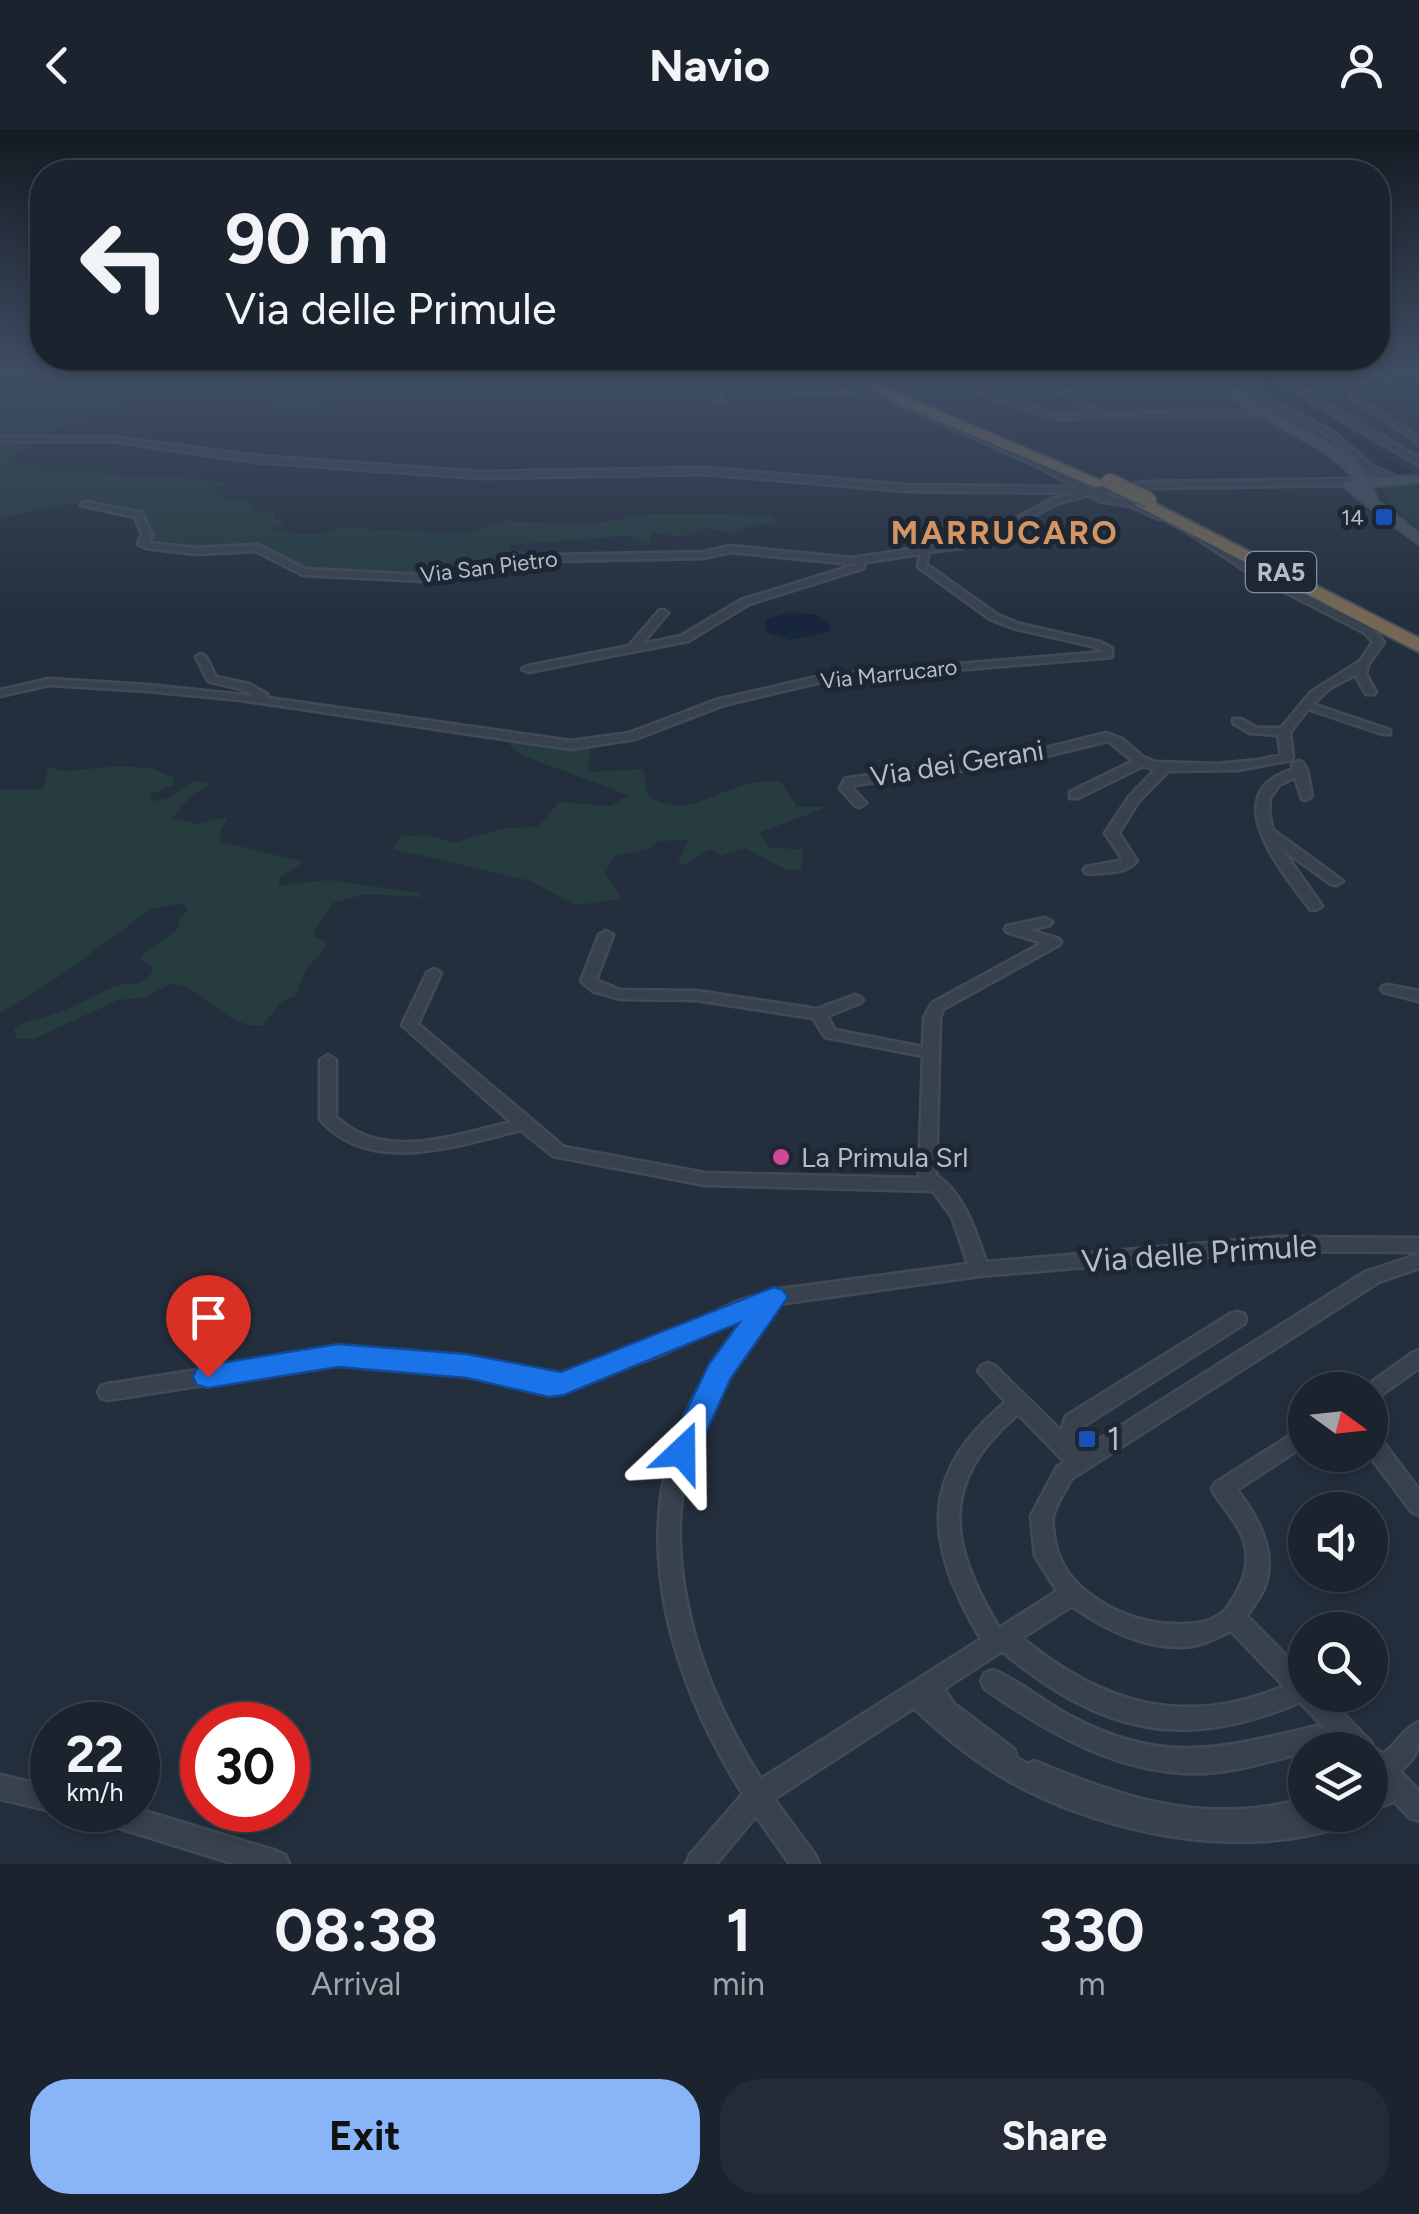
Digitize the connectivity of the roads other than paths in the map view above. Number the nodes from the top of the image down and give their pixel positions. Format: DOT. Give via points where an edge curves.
graph roads {
  1 [pos="217,454"];
  2 [pos="1017,454"];
  3 [pos="1026,454"];
  4 [pos="1031,454"];
  5 [pos="1334,454"];
  6 [pos="1353,454"];
  7 [pos="1385,479"];
  8 [pos="1419,480"];
  9 [pos="1366,482"];
  10 [pos="1100,486"];
  11 [pos="1351,487"];
  12 [pos="1140,496"];
  13 [pos="1372,500"];
  14 [pos="85,505"];
  15 [pos="1419,540"];
  16 [pos="925,553"];
  17 [pos="893,556"];
  18 [pos="662,613"];
  19 [pos="1419,639"];
  20 [pos="634,646"];
  21 [pos="1419,646"];
  22 [pos="201,658"];
  23 [pos="1363,666"];
  24 [pos="528,669"];
  25 [pos="1370,692"];
  26 [pos="0,693"];
  27 [pos="275,702"];
  28 [pos="1306,705"];
  29 [pos="1236,721"];
  30 [pos="1284,732"];
  31 [pos="1386,732"];
  32 [pos="1287,757"];
  33 [pos="1142,762"];
  34 [pos="1164,768"];
  35 [pos="1301,770"];
  36 [pos="1074,795"];
  37 [pos="1306,796"];
  38 [pos="860,803"];
  39 [pos="1270,834"];
  40 [pos="1091,870"];
  41 [pos="1336,881"];
  42 [pos="1315,906"];
  43 [pos="1045,922"];
  44 [pos="606,935"];
  45 [pos="434,972"];
  46 [pos="1388,989"];
  47 [pos="1419,996"];
  48 [pos="854,1000"];
  49 [pos="818,1014"];
  50 [pos="931,1054"];
  51 [pos="328,1060"];
  52 [pos="524,1124"];
  53 [pos="941,1185"];
  54 [pos="1386,1243"];
  55 [pos="1419,1244"];
  56 [pos="1419,1261"];
  57 [pos="979,1269"];
  58 [pos="1372,1277"];
  59 [pos="774,1297"];
  60 [pos="1237,1319"];
  61 [pos="1415,1368"];
  62 [pos="988,1371"];
  63 [pos="1388,1382"];
  64 [pos="108,1392"];
  65 [pos="1019,1402"];
  66 [pos="1288,1445"];
  67 [pos="1084,1459"];
  68 [pos="1388,1464"];
  69 [pos="1419,1506"];
  70 [pos="1071,1594"];
  71 [pos="1233,1617"];
  72 [pos="999,1640"];
  73 [pos="1288,1674"];
  74 [pos="993,1681"];
  75 [pos="921,1689"];
  76 [pos="1288,1698"];
  77 [pos="1325,1712"];
  78 [pos="1344,1732"];
  79 [pos="1419,1734"];
  80 [pos="1288,1745"];
  81 [pos="1388,1767"];
  82 [pos="1388,1780"];
  83 [pos="0,1786"];
  84 [pos="30,1794"];
  85 [pos="758,1795"];
  86 [pos="1419,1809"];
  87 [pos="1288,1815"];
  88 [pos="160,1828"];
  89 [pos="1288,1830"];
  90 [pos="276,1864"];
  91 [pos="699,1864"];
  92 [pos="806,1864"];
  1 -- 10 [label="street" via="480,475 705,470 907,488"];
  2 -- 10 [label="street"];
  3 -- 10 [label="highway, RA5"];
  4 -- 10 [label="highway, RA5"];
  5 -- 9 [label="street"];
  6 -- 7 [label="street"];
  7 -- 8 [label="street"];
  7 -- 9 [label="street"];
  9 -- 11 [label="street"];
  9 -- 13 [label="street"];
  10 -- 12 [label="highway, RA5, bridge"];
  10 -- 16 [label="street" via="1054,501 992,535"];
  10 -- 23 [label="street" via="1369,631 1379,642"];
  11 -- 12 [label="street" via="1316,483"];
  11 -- 13 [label="street"];
  12 -- 19 [label="highway, RA5"];
  12 -- 21 [label="highway, RA5"];
  13 -- 15 [label="street"];
  14 -- 17 [label="street, Via San Pietro" via="139,515 147,534 143,544 150,546 196,552 258,548 303,572 334,575 423,578 553,558 730,550 852,561"];
  16 -- 17 [label="street, Via San Pietro"];
  16 -- 27 [label="street, Via Marrucaro" via="920,566 994,616 1096,644 1108,655 826,678 585,744"];
  17 -- 20 [label="street" via="745,602 684,638"];
  18 -- 20 [label="street"];
  20 -- 24 [label="street"];
  22 -- 27 [label="street, Via Marrucaro" via="212,679"];
  23 -- 25 [label="street"];
  23 -- 28 [label="street" via="1323,687"];
  26 -- 27 [label="street, Via Marrucaro" via="49,682"];
  28 -- 30 [label="street"];
  28 -- 31 [label="street"];
  29 -- 30 [label="street" via="1254,731"];
  30 -- 32 [label="street"];
  32 -- 34 [label="street, Via dei Gerani" via="1262,766"];
  32 -- 35 [label="street"];
  33 -- 34 [label="street, Via dei Gerani"];
  33 -- 36 [label="street, Via dei Gerani"];
  33 -- 38 [label="street, Via dei Gerani" via="1119,740 1093,738 1018,759 859,779 846,788"];
  34 -- 40 [label="street" via="1112,833 1130,860"];
  35 -- 37 [label="street"];
  35 -- 39 [label="street" via="1272,785 1263,800"];
  39 -- 41 [label="street"];
  39 -- 42 [label="street" via="1275,852"];
  43 -- 50 [label="street" via="1012,929 1054,942 937,1006"];
  44 -- 49 [label="street" via="588,981 601,991"];
  45 -- 52 [label="street" via="410,1025"];
  46 -- 47 [label="street"];
  48 -- 49 [label="street"];
  49 -- 50 [label="street" via="830,1034"];
  50 -- 53 [label="street" via="927,1176"];
  51 -- 52 [label="street" via="328,1118 346,1136 396,1151"];
  52 -- 53 [label="street" via="559,1152 705,1179"];
  53 -- 57 [label="street" via="964,1220"];
  54 -- 55 [label="street, Via delle Primule"];
  54 -- 57 [label="street, Via delle Primule" via="1276,1244"];
  54 -- 58 [label="street" via="1388,1256"];
  56 -- 58 [label="street"];
  57 -- 59 [label="street, Via delle Primule"];
  58 -- 67 [label="street"];
  59 -- 64 [label="street, Via delle Primule" via="564,1384 467,1366 338,1356"];
  59 -- 85 [label="street" via="719,1372 688,1432 669,1514 676,1599 696,1679"];
  60 -- 67 [label="street" via="1072,1422 1070,1434"];
  61 -- 63 [label="street"];
  62 -- 65 [label="street"];
  65 -- 67 [label="street"];
  65 -- 72 [label="street" via="970,1445 949,1494 946,1532 961,1585"];
  66 -- 71 [label="street" via="1222,1488 1247,1518 1258,1564 1250,1596"];
  67 -- 70 [label="street" via="1052,1487 1040,1524 1046,1555"];
  68 -- 69 [label="street"];
  70 -- 71 [label="street" via="1097,1614 1151,1634 1207,1633"];
  70 -- 72 [label="street"];
  71 -- 73 [label="street"];
  72 -- 75 [label="street"];
  72 -- 76 [label="street" via="1064,1686 1150,1715 1215,1721"];
  74 -- 80 [label="street" via="1048,1721 1165,1759 1246,1756"];
  75 -- 85 [label="street"];
  75 -- 87 [label="street" via="984,1743 1077,1794 1141,1814 1212,1822"];
  75 -- 89 [label="street" via="978,1752 1074,1806 1215,1838"];
  77 -- 78 [label="street"];
  79 -- 81 [label="street"];
  82 -- 86 [label="street"];
  83 -- 84 [label="street"];
  85 -- 91 [label="street"];
  85 -- 92 [label="street"];
  88 -- 90 [label="street"];
}
